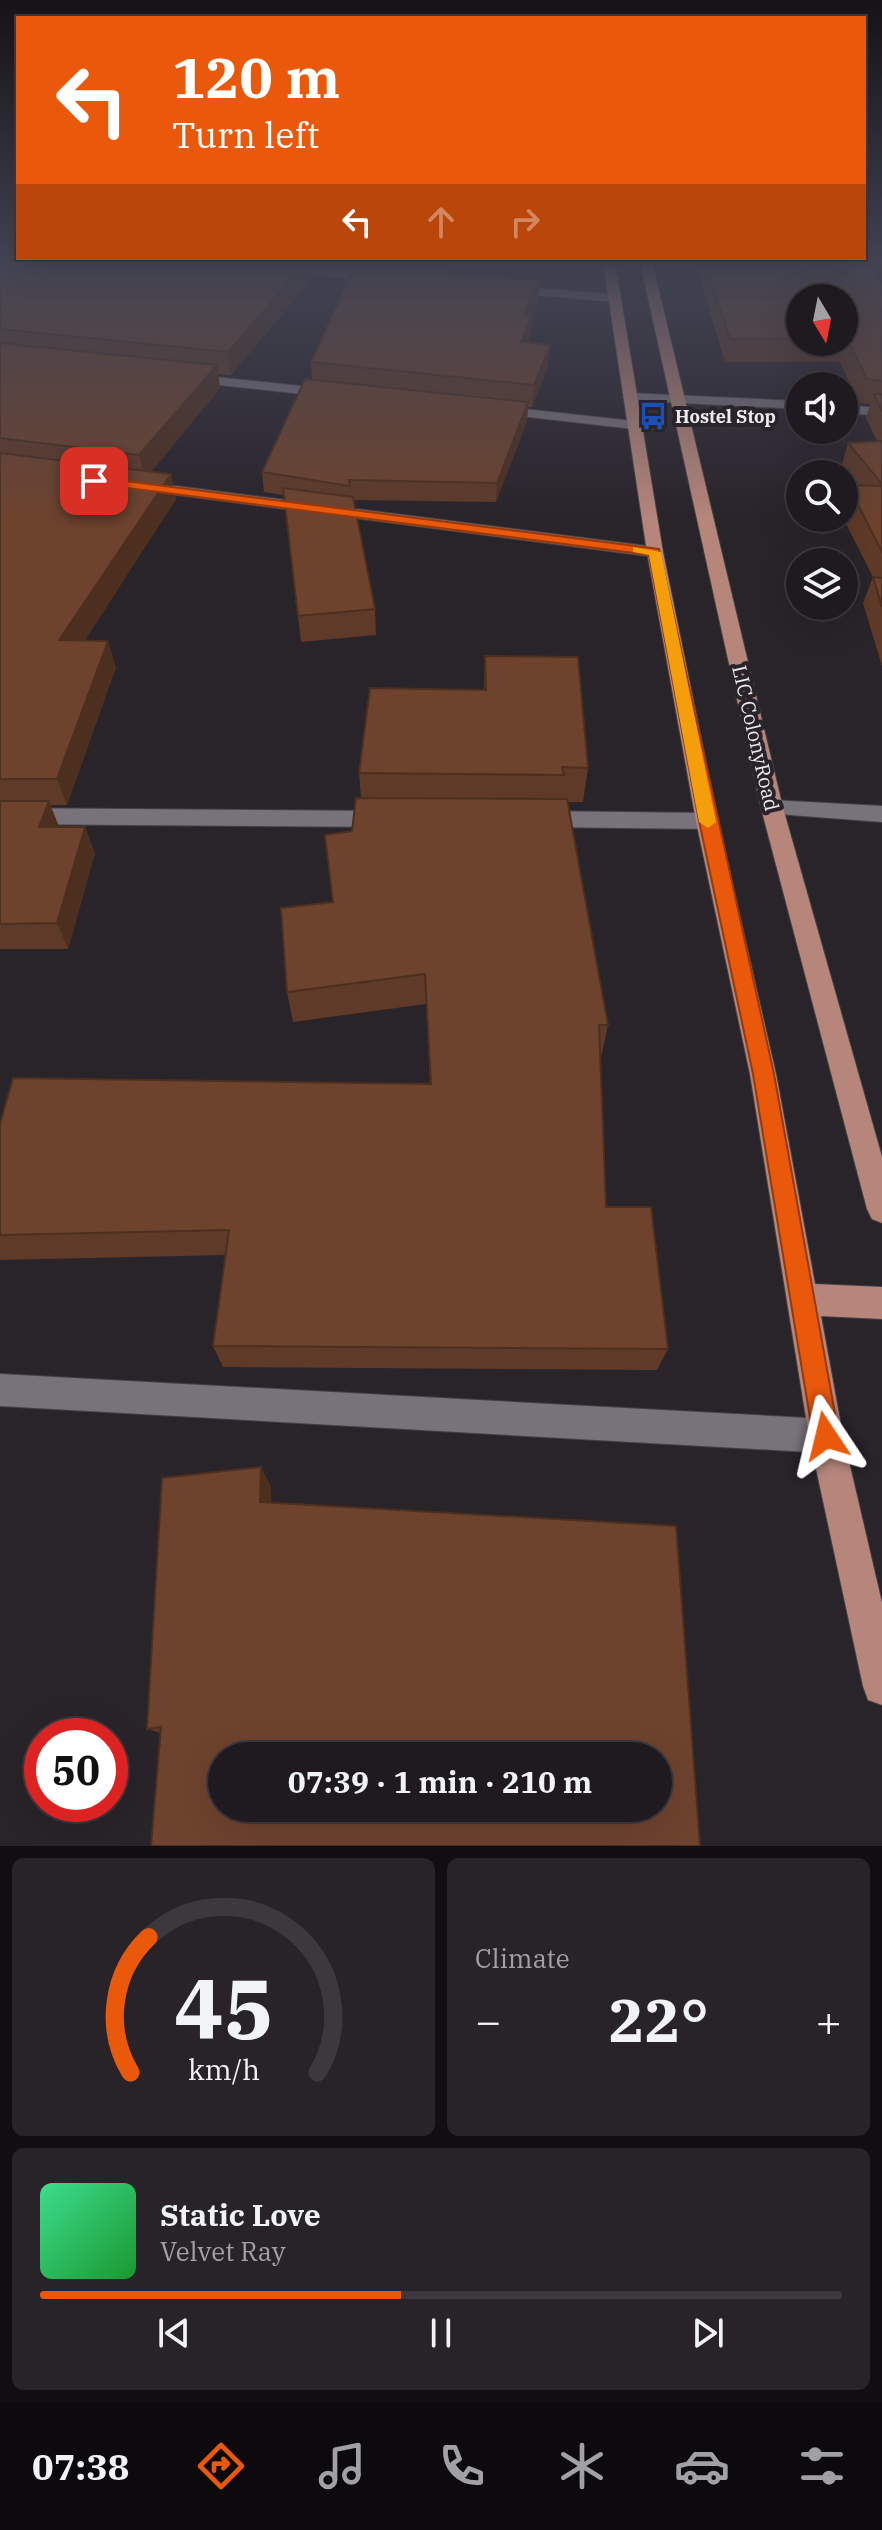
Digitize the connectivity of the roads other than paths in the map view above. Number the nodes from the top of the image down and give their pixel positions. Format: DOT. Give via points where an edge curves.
graph roads {
  1 [pos="622,348"];
  2 [pos="665,348"];
  3 [pos="174,376"];
  4 [pos="349,395"];
  5 [pos="630,397"];
  6 [pos="677,399"];
  7 [pos="786,404"];
  8 [pos="476,408"];
  9 [pos="858,410"];
  10 [pos="882,412"];
  11 [pos="634,425"];
  12 [pos="125,485"];
  13 [pos="655,552"];
  14 [pos="772,808"];
  15 [pos="882,814"];
  16 [pos="0,816"];
  17 [pos="409,819"];
  18 [pos="519,819"];
  19 [pos="707,821"];
  20 [pos="873,1143"];
  21 [pos="882,1209"];
  22 [pos="801,1299"];
  23 [pos="882,1303"];
  24 [pos="0,1390"];
  25 [pos="826,1436"];
  26 [pos="882,1686"];
  1 -- 5 [label="main road"];
  2 -- 6 [label="main road, LIC ColonyRoad"];
  3 -- 4 [label="street"];
  5 -- 6 [label="street"];
  5 -- 11 [label="main road"];
  6 -- 7 [label="street"];
  6 -- 14 [label="main road, LIC ColonyRoad"];
  8 -- 11 [label="street"];
  9 -- 10 [label="street"];
  11 -- 13 [label="main road"];
  12 -- 13 [label="street"];
  13 -- 19 [label="main road"];
  14 -- 15 [label="street"];
  14 -- 20 [label="main road, LIC ColonyRoad"];
  16 -- 17 [label="street"];
  18 -- 19 [label="street"];
  19 -- 22 [label="main road" via="763,1074"];
  20 -- 21 [label="main road, LIC ColonyRoad"];
  22 -- 23 [label="main road"];
  22 -- 25 [label="main road"];
  24 -- 25 [label="street"];
  25 -- 26 [label="main road"];
}
